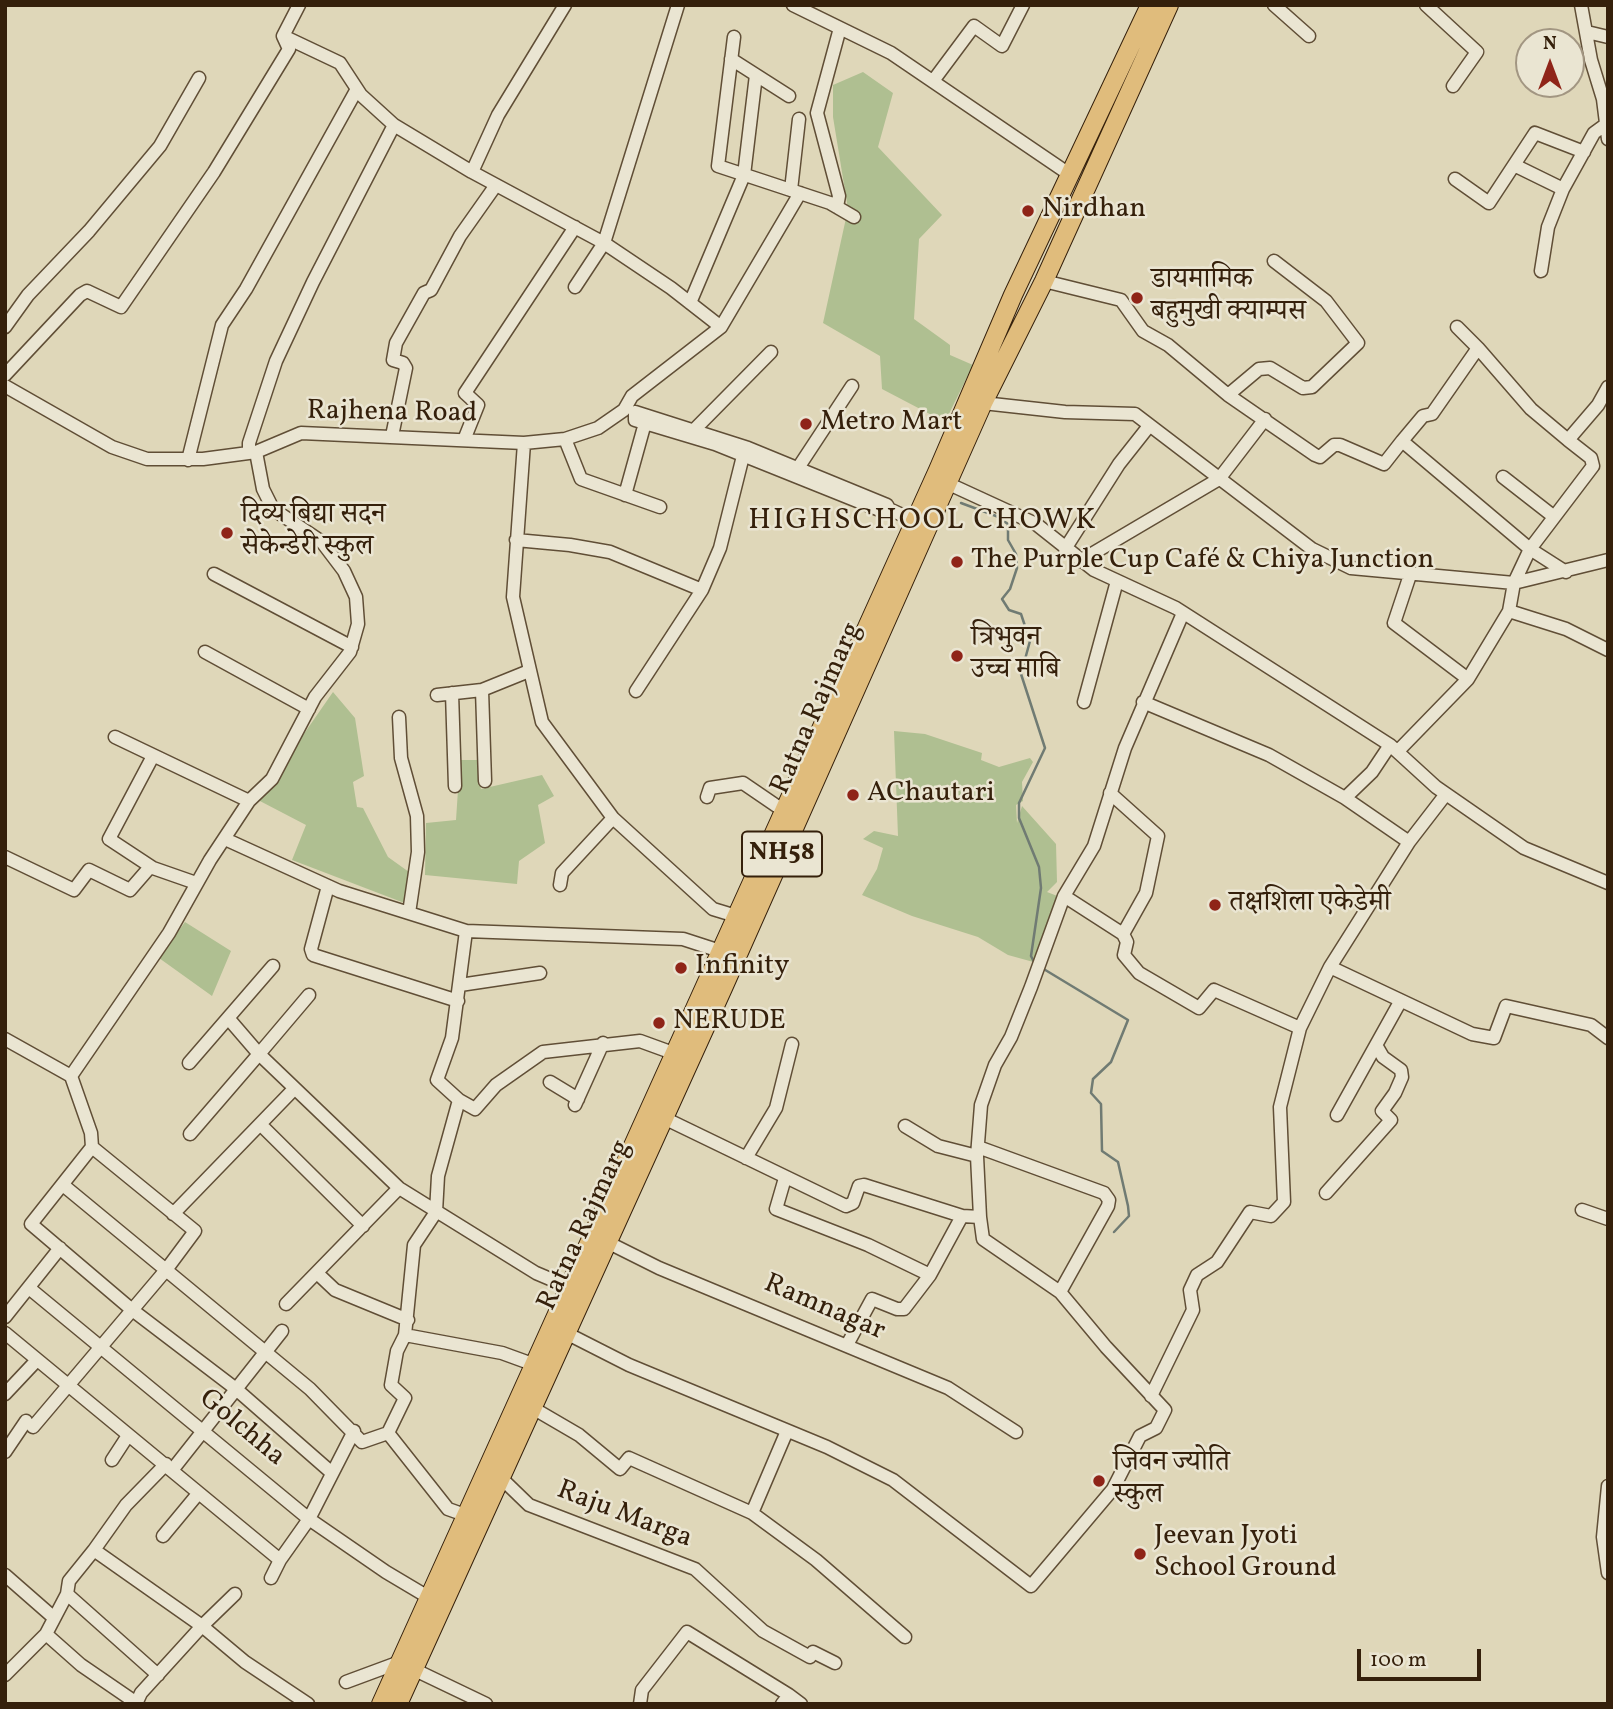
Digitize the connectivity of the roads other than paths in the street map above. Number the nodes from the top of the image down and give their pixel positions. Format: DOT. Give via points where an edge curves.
graph roads {
  1 [pos="299,5"];
  2 [pos="565,5"];
  3 [pos="678,5"];
  4 [pos="793,5"];
  5 [pos="1023,5"];
  6 [pos="1150,5"];
  7 [pos="1169,5"];
  8 [pos="1273,5"];
  9 [pos="1581,5"];
  10 [pos="1429,6"];
  11 [pos="840,28"];
  12 [pos="1587,32"];
  13 [pos="283,36"];
  14 [pos="1309,36"];
  15 [pos="734,37"];
  16 [pos="1608,37"];
  17 [pos="731,59"];
  18 [pos="756,75"];
  19 [pos="199,78"];
  20 [pos="933,82"];
  21 [pos="1452,86"];
  22 [pos="357,89"];
  23 [pos="789,96"];
  24 [pos="799,119"];
  25 [pos="394,125"];
  26 [pos="1605,125"];
  27 [pos="1608,139"];
  28 [pos="1584,152"];
  29 [pos="1514,164"];
  30 [pos="472,172"];
  31 [pos="1069,174"];
  32 [pos="744,175"];
  33 [pos="1455,179"];
  34 [pos="496,185"];
  35 [pos="1563,189"];
  36 [pos="795,192"];
  37 [pos="837,207"];
  38 [pos="854,217"];
  39 [pos="575,227"];
  40 [pos="604,243"];
  41 [pos="1274,261"];
  42 [pos="1541,271"];
  43 [pos="1044,281"];
  44 [pos="575,287"];
  45 [pos="690,303"];
  46 [pos="5,327"];
  47 [pos="720,327"];
  48 [pos="1457,327"];
  49 [pos="1478,348"];
  50 [pos="771,352"];
  51 [pos="5,375"];
  52 [pos="5,386"];
  53 [pos="852,386"];
  54 [pos="1608,387"];
  55 [pos="1228,395"];
  56 [pos="983,403"];
  57 [pos="635,416"];
  58 [pos="1265,419"];
  59 [pos="1149,426"];
  60 [pos="694,429"];
  61 [pos="392,436"];
  62 [pos="565,439"];
  63 [pos="464,440"];
  64 [pos="1568,440"];
  65 [pos="716,441"];
  66 [pos="1402,441"];
  67 [pos="524,443"];
  68 [pos="253,452"];
  69 [pos="743,456"];
  70 [pos="188,460"];
  71 [pos="803,473"];
  72 [pos="1503,477"];
  73 [pos="1219,479"];
  74 [pos="949,484"];
  75 [pos="625,495"];
  76 [pos="660,507"];
  77 [pos="1553,516"];
  78 [pos="914,520"];
  79 [pos="516,540"];
  80 [pos="1065,549"];
  81 [pos="1530,549"];
  82 [pos="1608,560"];
  83 [pos="1080,561"];
  84 [pos="1566,572"];
  85 [pos="214,574"];
  86 [pos="1410,575"];
  87 [pos="1117,581"];
  88 [pos="1514,583"];
  89 [pos="702,590"];
  90 [pos="1509,611"];
  91 [pos="1183,613"];
  92 [pos="352,648"];
  93 [pos="1608,650"];
  94 [pos="205,652"];
  95 [pos="529,671"];
  96 [pos="1468,679"];
  97 [pos="482,690"];
  98 [pos="636,691"];
  99 [pos="452,693"];
  100 [pos="437,695"];
  101 [pos="1084,702"];
  102 [pos="1143,702"];
  103 [pos="309,709"];
  104 [pos="399,717"];
  105 [pos="115,737"];
  106 [pos="1394,748"];
  107 [pos="153,756"];
  108 [pos="485,781"];
  109 [pos="455,786"];
  110 [pos="1110,793"];
  111 [pos="1446,794"];
  112 [pos="707,797"];
  113 [pos="1345,798"];
  114 [pos="249,801"];
  115 [pos="783,811"];
  116 [pos="613,818"];
  117 [pos="225,839"];
  118 [pos="1409,842"];
  119 [pos="5,857"];
  120 [pos="150,867"];
  121 [pos="196,883"];
  122 [pos="1608,883"];
  123 [pos="560,885"];
  124 [pos="328,886"];
  125 [pos="1064,896"];
  126 [pos="410,914"];
  127 [pos="736,916"];
  128 [pos="466,931"];
  129 [pos="1123,934"];
  130 [pos="720,951"];
  131 [pos="273,966"];
  132 [pos="1330,967"];
  133 [pos="540,973"];
  134 [pos="460,985"];
  135 [pos="309,995"];
  136 [pos="458,1001"];
  137 [pos="1400,1002"];
  138 [pos="228,1018"];
  139 [pos="1300,1028"];
  140 [pos="1608,1038"];
  141 [pos="5,1039"];
  142 [pos="603,1043"];
  143 [pos="792,1044"];
  144 [pos="1376,1045"];
  145 [pos="673,1053"];
  146 [pos="259,1054"];
  147 [pos="189,1063"];
  148 [pos="71,1076"];
  149 [pos="550,1082"];
  150 [pos="294,1089"];
  151 [pos="459,1100"];
  152 [pos="1337,1115"];
  153 [pos="664,1118"];
  154 [pos="261,1125"];
  155 [pos="905,1126"];
  156 [pos="190,1134"];
  157 [pos="92,1147"];
  158 [pos="978,1151"];
  159 [pos="746,1158"];
  160 [pos="785,1178"];
  161 [pos="63,1185"];
  162 [pos="399,1188"];
  163 [pos="1326,1193"];
  164 [pos="1582,1210"];
  165 [pos="436,1212"];
  166 [pos="173,1214"];
  167 [pos="962,1216"];
  168 [pos="980,1217"];
  169 [pos="1608,1219"];
  170 [pos="362,1226"];
  171 [pos="607,1242"];
  172 [pos="60,1248"];
  173 [pos="166,1270"];
  174 [pos="317,1273"];
  175 [pos="930,1275"];
  176 [pos="569,1287"];
  177 [pos="29,1288"];
  178 [pos="1060,1292"];
  179 [pos="286,1304"];
  180 [pos="131,1309"];
  181 [pos="5,1317"];
  182 [pos="408,1320"];
  183 [pos="282,1331"];
  184 [pos="566,1332"];
  185 [pos="5,1333"];
  186 [pos="405,1335"];
  187 [pos="847,1345"];
  188 [pos="102,1347"];
  189 [pos="267,1352"];
  190 [pos="37,1360"];
  191 [pos="535,1365"];
  192 [pos="68,1386"];
  193 [pos="236,1389"];
  194 [pos="5,1394"];
  195 [pos="1151,1396"];
  196 [pos="531,1407"];
  197 [pos="204,1430"];
  198 [pos="788,1431"];
  199 [pos="354,1432"];
  200 [pos="1016,1432"];
  201 [pos="388,1433"];
  202 [pos="127,1437"];
  203 [pos="5,1452"];
  204 [pos="112,1460"];
  205 [pos="169,1466"];
  206 [pos="332,1473"];
  207 [pos="499,1476"];
  208 [pos="1608,1486"];
  209 [pos="197,1494"];
  210 [pos="752,1513"];
  211 [pos="465,1515"];
  212 [pos="309,1519"];
  213 [pos="163,1536"];
  214 [pos="94,1550"];
  215 [pos="280,1560"];
  216 [pos="1608,1573"];
  217 [pos="5,1575"];
  218 [pos="271,1578"];
  219 [pos="67,1594"];
  220 [pos="236,1594"];
  221 [pos="428,1597"];
  222 [pos="53,1617"];
  223 [pos="202,1626"];
  224 [pos="46,1634"];
  225 [pos="905,1637"];
  226 [pos="835,1663"];
  227 [pos="407,1666"];
  228 [pos="5,1675"];
  229 [pos="158,1675"];
  230 [pos="346,1682"];
  231 [pos="786,1699"];
  232 [pos="136,1703"];
  233 [pos="308,1704"];
  234 [pos="381,1704"];
  235 [pos="398,1704"];
  236 [pos="486,1704"];
  237 [pos="640,1704"];
  238 [pos="801,1704"];
  1 -- 13 [label="street"];
  2 -- 30 [label="street" via="498,115"];
  3 -- 40 [label="street"];
  4 -- 11 [label="street"];
  5 -- 20 [label="street" via="1002,46 974,26"];
  6 -- 31 [label="highway, Ratna Rajmarg / NH58"];
  7 -- 43 [label="highway, Ratna Rajmarg / NH58"];
  8 -- 14 [label="street"];
  9 -- 12 [label="street"];
  10 -- 21 [label="street" via="1477,52"];
  11 -- 20 [label="street" via="891,53"];
  11 -- 37 [label="street" via="817,113 839,196"];
  12 -- 16 [label="street"];
  12 -- 26 [label="street"];
  13 -- 22 [label="street" via="340,62"];
  13 -- 51 [label="street" via="289,49 214,172 121,307 87,291 80,295"];
  15 -- 17 [label="street"];
  17 -- 18 [label="street"];
  17 -- 32 [label="street" via="718,166"];
  18 -- 23 [label="street"];
  18 -- 32 [label="street"];
  19 -- 46 [label="street" via="160,146"];
  20 -- 31 [label="street"];
  22 -- 25 [label="street"];
  22 -- 70 [label="street" via="222,325"];
  24 -- 36 [label="street"];
  25 -- 30 [label="street"];
  25 -- 68 [label="street" via="276,361 249,443"];
  26 -- 27 [label="street"];
  26 -- 28 [label="street" via="1594,133"];
  28 -- 29 [label="street" via="1535,133"];
  28 -- 35 [label="street"];
  29 -- 33 [label="street" via="1489,203"];
  29 -- 35 [label="street"];
  30 -- 34 [label="street"];
  31 -- 78 [label="highway, Ratna Rajmarg / NH58"];
  32 -- 36 [label="street"];
  32 -- 45 [label="street"];
  34 -- 39 [label="street"];
  34 -- 61 [label="street" via="396,343 393,360 406,368"];
  35 -- 42 [label="street" via="1548,227"];
  36 -- 37 [label="street"];
  36 -- 47 [label="street"];
  37 -- 38 [label="street"];
  39 -- 40 [label="street"];
  39 -- 63 [label="street" via="465,393 478,405"];
  40 -- 44 [label="street"];
  40 -- 45 [label="street"];
  41 -- 55 [label="street" via="1326,301 1358,343 1312,387 1303,388 1270,368 1259,369"];
  43 -- 55 [label="street" via="1121,300 1143,331 1168,345"];
  43 -- 56 [label="highway, Ratna Rajmarg / NH58"];
  45 -- 47 [label="street"];
  47 -- 57 [label="street" via="632,396"];
  48 -- 49 [label="street"];
  49 -- 64 [label="street" via="1531,409"];
  49 -- 66 [label="street" via="1432,414 1423,416"];
  50 -- 60 [label="street"];
  52 -- 70 [label="street, Rajhena Road" via="112,447 147,459"];
  53 -- 71 [label="street"];
  54 -- 64 [label="street"];
  55 -- 58 [label="street"];
  56 -- 59 [label="street" via="1135,414"];
  56 -- 74 [label="highway, Ratna Rajmarg / NH58"];
  57 -- 60 [label="street"];
  57 -- 62 [label="street, Rajhena Road"];
  57 -- 65 [label="street"];
  57 -- 75 [label="street"];
  58 -- 66 [label="street" via="1320,457 1340,445 1384,464"];
  58 -- 73 [label="street"];
  59 -- 73 [label="street"];
  59 -- 80 [label="street"];
  60 -- 65 [label="street"];
  61 -- 63 [label="street, Rajhena Road"];
  61 -- 68 [label="street, Rajhena Road" via="301,433"];
  62 -- 67 [label="street, Rajhena Road"];
  62 -- 75 [label="street" via="581,479"];
  63 -- 67 [label="street, Rajhena Road"];
  64 -- 77 [label="street" via="1591,458 1592,466"];
  65 -- 69 [label="street"];
  65 -- 71 [label="street"];
  66 -- 81 [label="street"];
  67 -- 79 [label="street"];
  68 -- 70 [label="street, Rajhena Road"];
  68 -- 92 [label="street" via="273,509 322,542 344,571 356,597 358,624"];
  69 -- 71 [label="street"];
  69 -- 89 [label="street" via="720,548"];
  71 -- 78 [label="street"];
  72 -- 77 [label="street"];
  73 -- 83 [label="street"];
  73 -- 86 [label="street" via="1312,549 1351,568"];
  74 -- 80 [label="street" via="1036,524"];
  74 -- 153 [label="highway, Ratna Rajmarg / NH58"];
  75 -- 76 [label="street"];
  77 -- 81 [label="street"];
  78 -- 115 [label="highway, Ratna Rajmarg / NH58"];
  79 -- 89 [label="street" via="610,552"];
  79 -- 95 [label="street" via="513,597"];
  80 -- 83 [label="street"];
  81 -- 84 [label="street"];
  81 -- 88 [label="street"];
  82 -- 84 [label="street"];
  83 -- 87 [label="street"];
  84 -- 88 [label="street"];
  85 -- 92 [label="street"];
  86 -- 88 [label="street"];
  86 -- 96 [label="street" via="1394,623"];
  87 -- 91 [label="street"];
  87 -- 101 [label="street"];
  88 -- 90 [label="street"];
  89 -- 98 [label="street"];
  90 -- 93 [label="street" via="1566,629"];
  90 -- 96 [label="street"];
  91 -- 102 [label="street"];
  91 -- 106 [label="street"];
  92 -- 103 [label="street"];
  94 -- 103 [label="street"];
  95 -- 97 [label="street"];
  95 -- 116 [label="street" via="542,722"];
  96 -- 106 [label="street"];
  97 -- 99 [label="street"];
  97 -- 108 [label="street"];
  99 -- 100 [label="street"];
  99 -- 109 [label="street"];
  102 -- 110 [label="street"];
  102 -- 113 [label="street" via="1269,755"];
  103 -- 114 [label="street" via="271,779"];
  104 -- 126 [label="street" via="401,758 418,816"];
  105 -- 107 [label="street"];
  106 -- 111 [label="street"];
  106 -- 113 [label="street"];
  107 -- 114 [label="street"];
  107 -- 120 [label="street" via="109,839"];
  110 -- 125 [label="street" via="1094,846"];
  110 -- 129 [label="street" via="1158,836 1146,893"];
  111 -- 118 [label="street"];
  111 -- 122 [label="street" via="1524,848"];
  112 -- 115 [label="street" via="710,788 743,783"];
  113 -- 118 [label="street"];
  114 -- 117 [label="street"];
  115 -- 127 [label="highway, Ratna Rajmarg / NH58"];
  116 -- 123 [label="street" via="562,873"];
  116 -- 127 [label="street" via="713,909"];
  117 -- 121 [label="street"];
  117 -- 124 [label="street"];
  118 -- 132 [label="street"];
  119 -- 120 [label="street" via="74,890 93,870 130,890"];
  120 -- 121 [label="street"];
  121 -- 148 [label="street" via="169,933"];
  124 -- 126 [label="street"];
  124 -- 136 [label="street" via="313,955"];
  125 -- 129 [label="street"];
  125 -- 158 [label="street" via="981,1105"];
  126 -- 128 [label="street"];
  127 -- 130 [label="highway, Ratna Rajmarg / NH58"];
  128 -- 130 [label="street" via="683,939"];
  128 -- 134 [label="street"];
  129 -- 139 [label="street" via="1127,942 1124,955 1139,973 1199,1008 1214,990"];
  130 -- 145 [label="highway, Ratna Rajmarg / NH58"];
  131 -- 138 [label="street"];
  132 -- 137 [label="street"];
  132 -- 139 [label="street"];
  133 -- 134 [label="street"];
  134 -- 136 [label="street"];
  135 -- 146 [label="street"];
  136 -- 151 [label="street" via="438,1080"];
  137 -- 140 [label="street" via="1472,1034 1494,1038 1506,1006 1591,1025"];
  137 -- 144 [label="street"];
  138 -- 146 [label="street"];
  138 -- 147 [label="street"];
  139 -- 195 [label="street" via="1280,1107 1284,1202 1270,1216 1250,1212 1217,1262 1197,1275 1190,1290 1193,1310"];
  141 -- 148 [label="street"];
  142 -- 145 [label="street" via="640,1041"];
  142 -- 149 [label="street" via="576,1102"];
  142 -- 151 [label="street" via="542,1052 496,1085 475,1109"];
  143 -- 159 [label="street" via="776,1108"];
  144 -- 152 [label="street"];
  144 -- 163 [label="street" via="1383,1057 1401,1070 1395,1093 1382,1111 1391,1120"];
  145 -- 176 [label="highway, Ratna Rajmarg / NH58"];
  146 -- 150 [label="street"];
  146 -- 156 [label="street"];
  148 -- 157 [label="street"];
  150 -- 154 [label="street"];
  150 -- 162 [label="street"];
  151 -- 165 [label="street" via="438,1176"];
  153 -- 159 [label="street"];
  153 -- 171 [label="highway, Ratna Rajmarg / NH58"];
  154 -- 166 [label="street"];
  154 -- 170 [label="street"];
  155 -- 158 [label="street" via="938,1146"];
  157 -- 161 [label="street"];
  157 -- 166 [label="street"];
  158 -- 168 [label="street"];
  158 -- 178 [label="street" via="1104,1193 1109,1200"];
  159 -- 160 [label="street"];
  160 -- 167 [label="street" via="846,1206 864,1185"];
  160 -- 175 [label="street" via="776,1209"];
  161 -- 172 [label="street" via="31,1224"];
  161 -- 173 [label="street"];
  162 -- 165 [label="street"];
  162 -- 170 [label="street"];
  164 -- 169 [label="street"];
  165 -- 176 [label="street" via="536,1273"];
  165 -- 182 [label="street" via="414,1245"];
  166 -- 173 [label="street" via="195,1231"];
  167 -- 168 [label="street"];
  167 -- 175 [label="street"];
  168 -- 178 [label="street" via="983,1239"];
  170 -- 174 [label="street"];
  171 -- 184 [label="highway, Ratna Rajmarg / NH58"];
  171 -- 187 [label="street, Ramnagar"];
  172 -- 177 [label="street"];
  172 -- 180 [label="street"];
  173 -- 180 [label="street"];
  173 -- 189 [label="street"];
  174 -- 179 [label="street"];
  174 -- 182 [label="street" via="335,1290"];
  175 -- 187 [label="street" via="904,1309 872,1299"];
  176 -- 191 [label="highway, Ratna Rajmarg / NH58"];
  177 -- 181 [label="street"];
  177 -- 188 [label="street, Golchha"];
  178 -- 195 [label="street"];
  180 -- 188 [label="street"];
  180 -- 193 [label="street"];
  182 -- 186 [label="street"];
  183 -- 189 [label="street"];
  184 -- 196 [label="highway, Ratna Rajmarg / NH58"];
  184 -- 198 [label="street" via="629,1365"];
  185 -- 190 [label="street"];
  186 -- 191 [label="street" via="502,1353"];
  186 -- 201 [label="street" via="391,1385 405,1398"];
  187 -- 200 [label="street, Ramnagar" via="948,1388"];
  188 -- 192 [label="street"];
  188 -- 197 [label="street, Golchha"];
  189 -- 193 [label="street"];
  189 -- 199 [label="street"];
  190 -- 192 [label="street"];
  190 -- 194 [label="street"];
  191 -- 211 [label="highway, Ratna Rajmarg / NH58"];
  192 -- 202 [label="street"];
  192 -- 203 [label="street"];
  193 -- 197 [label="street"];
  193 -- 206 [label="street"];
  195 -- 198 [label="street" via="1165,1410 1156,1428 1140,1436 1113,1489 1031,1586 892,1480"];
  196 -- 207 [label="highway, Ratna Rajmarg / NH58"];
  196 -- 210 [label="street" via="579,1435 620,1469 629,1458"];
  197 -- 205 [label="street"];
  197 -- 212 [label="street, Golchha"];
  198 -- 210 [label="street"];
  199 -- 201 [label="street" via="362,1442"];
  199 -- 206 [label="street"];
  201 -- 211 [label="street" via="447,1509"];
  202 -- 204 [label="street"];
  202 -- 205 [label="street"];
  205 -- 209 [label="street"];
  205 -- 214 [label="street" via="126,1504"];
  206 -- 212 [label="street"];
  207 -- 226 [label="street, Raju Marga" via="529,1505 695,1569 763,1631 810,1657 813,1652"];
  207 -- 227 [label="highway, Ratna Rajmarg / NH58"];
  208 -- 216 [label="street" via="1603,1537"];
  209 -- 213 [label="street"];
  209 -- 215 [label="street"];
  210 -- 225 [label="street" via="816,1560"];
  211 -- 221 [label="highway, Ratna Rajmarg / NH58"];
  212 -- 215 [label="street"];
  212 -- 221 [label="street, Golchha"];
  214 -- 219 [label="street" via="69,1581"];
  214 -- 223 [label="street"];
  215 -- 218 [label="street"];
  217 -- 222 [label="street"];
  219 -- 222 [label="street"];
  219 -- 229 [label="street"];
  220 -- 223 [label="street"];
  221 -- 227 [label="highway, Ratna Rajmarg / NH58"];
  222 -- 224 [label="street"];
  223 -- 229 [label="street"];
  223 -- 233 [label="street" via="245,1662"];
  224 -- 228 [label="street"];
  224 -- 232 [label="street"];
  227 -- 230 [label="street"];
  227 -- 234 [label="highway, Ratna Rajmarg / NH58"];
  227 -- 235 [label="highway, Ratna Rajmarg / NH58"];
  227 -- 236 [label="street"];
  229 -- 232 [label="street"];
  231 -- 237 [label="street" via="687,1632 642,1690"];
  231 -- 238 [label="street"];
}
